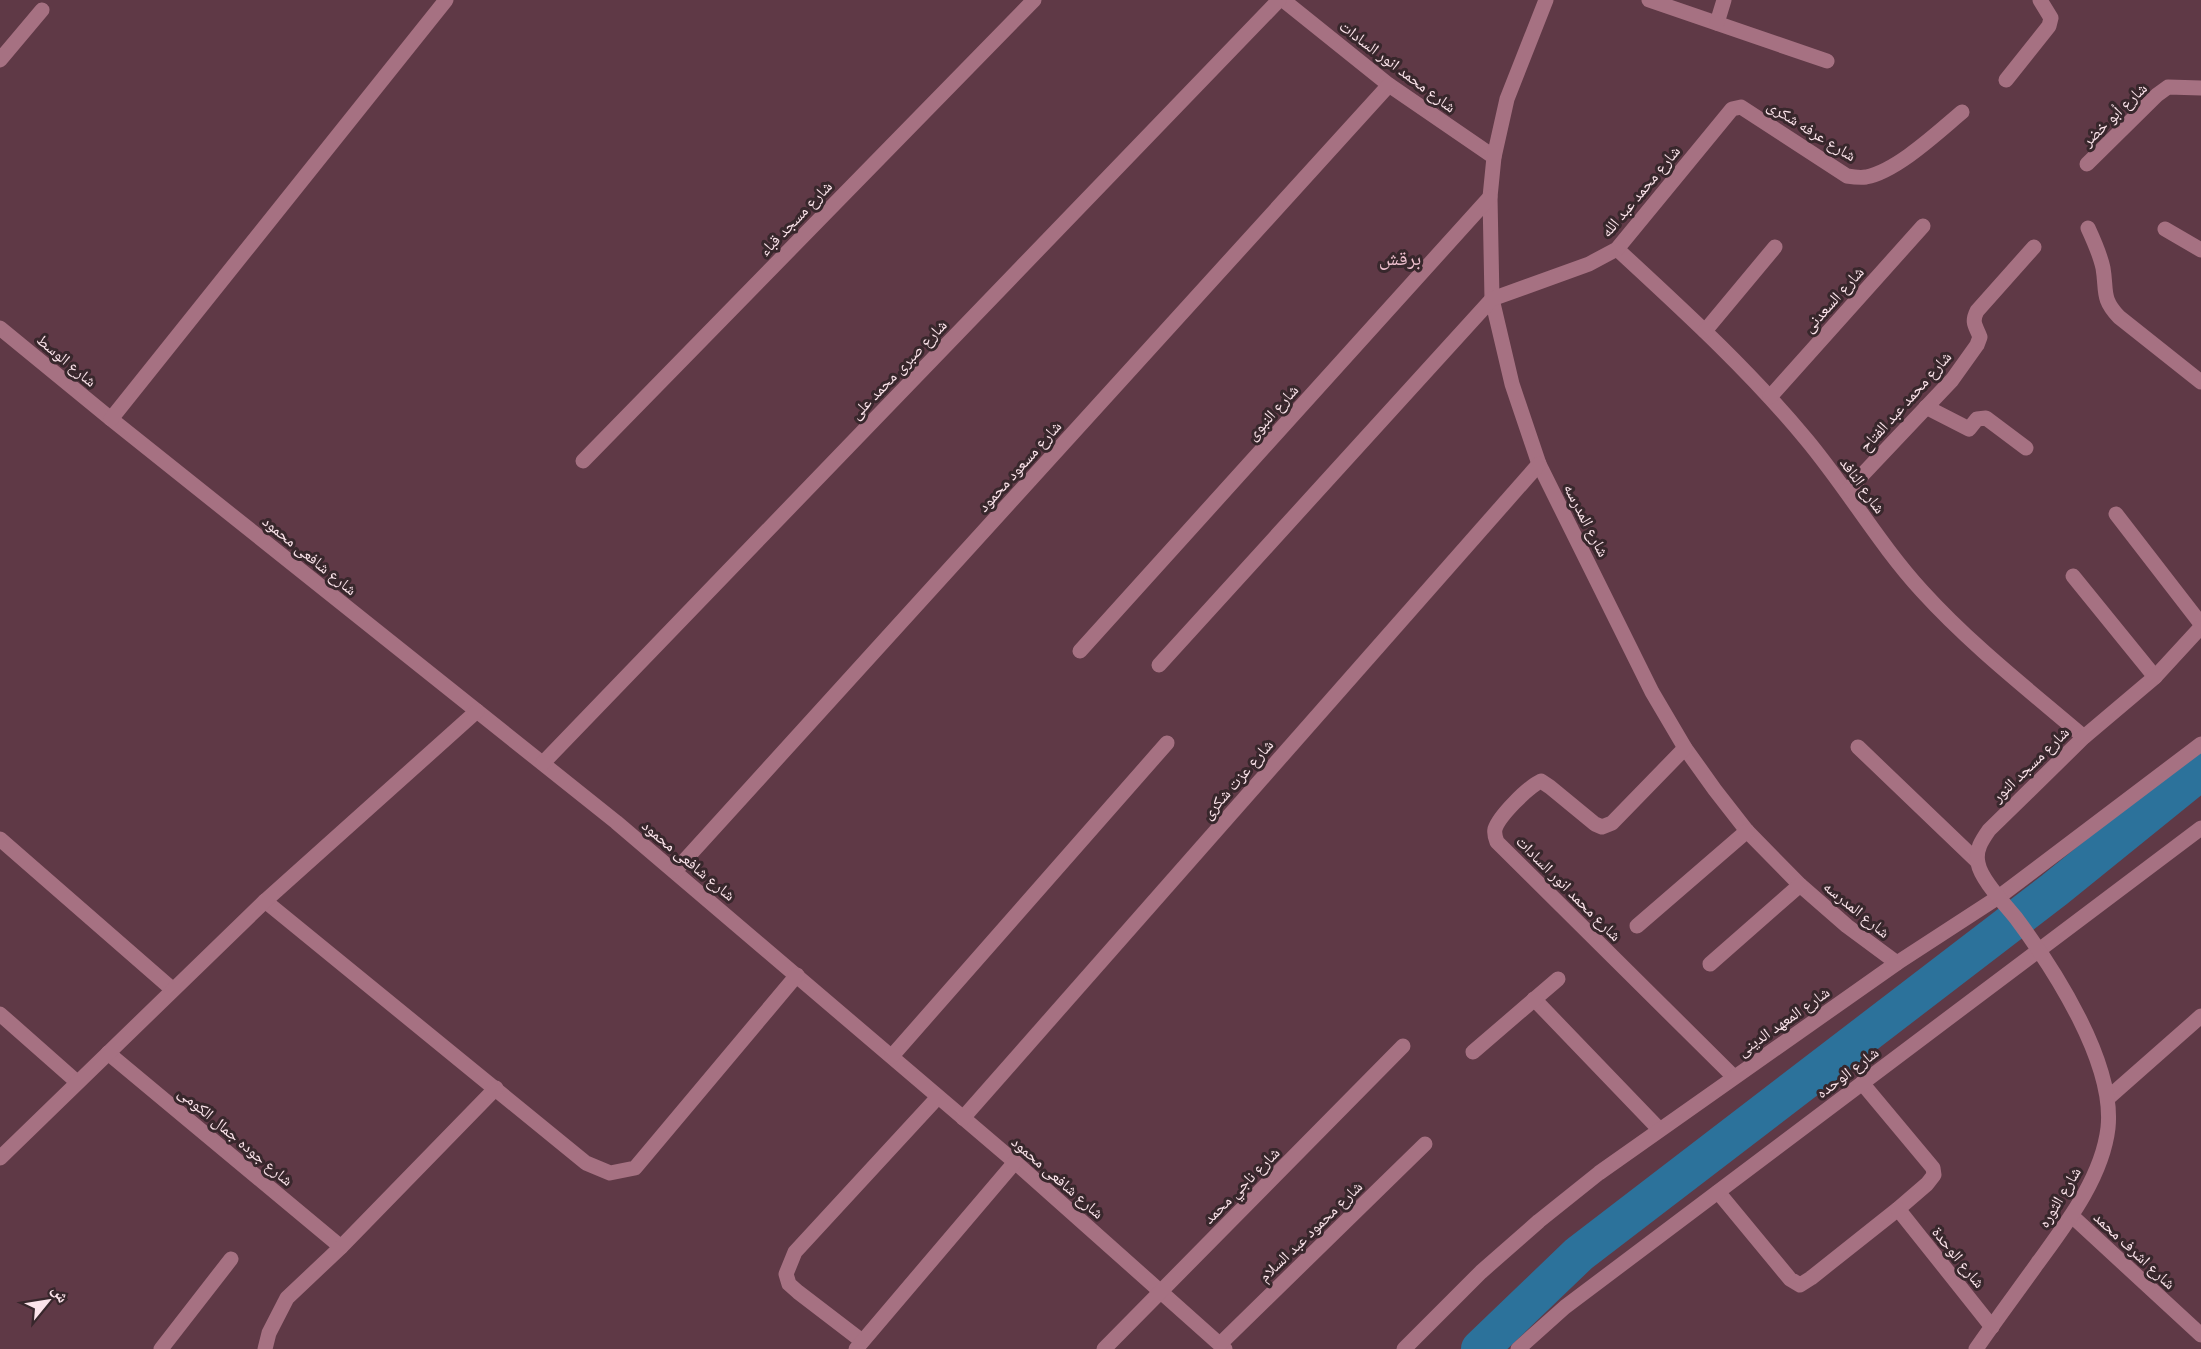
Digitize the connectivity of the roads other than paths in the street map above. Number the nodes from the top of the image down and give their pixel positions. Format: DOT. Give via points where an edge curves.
graph roads {
  1 [pos="446,0"];
  2 [pos="1034,0"];
  3 [pos="1281,0"];
  4 [pos="1546,0"];
  5 [pos="1649,0"];
  6 [pos="1724,0"];
  7 [pos="2040,0"];
  8 [pos="42,10"];
  9 [pos="1717,23"];
  10 [pos="0,60"];
  11 [pos="1827,61"];
  12 [pos="2006,80"];
  13 [pos="1389,85"];
  14 [pos="2201,88"];
  15 [pos="1732,109"];
  16 [pos="1962,112"];
  17 [pos="1494,157"];
  18 [pos="2087,164"];
  19 [pos="1490,196"];
  20 [pos="1923,226"];
  21 [pos="2088,228"];
  22 [pos="2165,229"];
  23 [pos="2034,247"];
  24 [pos="1775,248"];
  25 [pos="1617,249"];
  26 [pos="2201,250"];
  27 [pos="1492,300"];
  28 [pos="0,328"];
  29 [pos="1705,331"];
  30 [pos="2201,382"];
  31 [pos="1770,397"];
  32 [pos="1926,407"];
  33 [pos="111,419"];
  34 [pos="2026,448"];
  35 [pos="583,461"];
  36 [pos="1539,464"];
  37 [pos="1847,491"];
  38 [pos="2116,514"];
  39 [pos="2073,576"];
  40 [pos="2201,626"];
  41 [pos="1080,651"];
  42 [pos="1159,665"];
  43 [pos="2155,678"];
  44 [pos="477,711"];
  45 [pos="2084,737"];
  46 [pos="1167,743"];
  47 [pos="2201,744"];
  48 [pos="1858,747"];
  49 [pos="1685,748"];
  50 [pos="543,763"];
  51 [pos="2201,828"];
  52 [pos="1748,831"];
  53 [pos="0,839"];
  54 [pos="1977,861"];
  55 [pos="675,872"];
  56 [pos="1800,885"];
  57 [pos="2000,896"];
  58 [pos="265,901"];
  59 [pos="1637,926"];
  60 [pos="2039,949"];
  61 [pos="1897,963"];
  62 [pos="1710,964"];
  63 [pos="797,975"];
  64 [pos="1558,979"];
  65 [pos="172,989"];
  66 [pos="1534,999"];
  67 [pos="0,1014"];
  68 [pos="2201,1016"];
  69 [pos="1403,1046"];
  70 [pos="1473,1052"];
  71 [pos="108,1053"];
  72 [pos="891,1056"];
  73 [pos="1734,1077"];
  74 [pos="76,1082"];
  75 [pos="1862,1083"];
  76 [pos="496,1088"];
  77 [pos="938,1096"];
  78 [pos="2108,1098"];
  79 [pos="963,1118"];
  80 [pos="1659,1129"];
  81 [pos="1425,1144"];
  82 [pos="0,1158"];
  83 [pos="1015,1162"];
  84 [pos="1718,1192"];
  85 [pos="1898,1209"];
  86 [pos="2072,1216"];
  87 [pos="341,1247"];
  88 [pos="231,1259"];
  89 [pos="1160,1292"];
  90 [pos="1992,1327"];
  91 [pos="2201,1335"];
  92 [pos="859,1345"];
  93 [pos="1223,1347"];
  94 [pos="162,1349"];
  95 [pos="265,1349"];
  96 [pos="1104,1349"];
  97 [pos="1404,1349"];
  98 [pos="1518,1349"];
  99 [pos="1976,1349"];
  1 -- 33 [label="street"];
  2 -- 35 [label="street, شارع مسجد قباء"];
  3 -- 13 [label="street, شارع محمد انور السادات"];
  3 -- 50 [label="street, شارع صبرى محمد على"];
  4 -- 17 [label="street, شارع المدرسه" via="1507,99"];
  5 -- 9 [label="street"];
  6 -- 9 [label="street"];
  7 -- 12 [label="street" via="2051,18 2049,26"];
  8 -- 10 [label="street"];
  9 -- 11 [label="street"];
  13 -- 17 [label="street, شارع محمد انور السادات"];
  13 -- 55 [label="street, شارع مسعود محمود"];
  14 -- 18 [label="street, شارع أبو خضر" via="2168,87"];
  15 -- 16 [label="street, شارع عرفه شكرى" via="1741,106 1847,176 1863,178 1892,166"];
  15 -- 25 [label="street, شارع محمد عبد الله"];
  17 -- 19 [label="street, شارع المدرسه"];
  19 -- 27 [label="street, شارع المدرسه"];
  19 -- 41 [label="street, شارع النبوى"];
  20 -- 31 [label="street, شارع السعدنى"];
  21 -- 30 [label="street" via="2098,249 2108,306"];
  22 -- 26 [label="street"];
  23 -- 32 [label="street, شارع محمد عبد الفتاح" via="1977,311 1973,319 1980,337 1977,345"];
  24 -- 29 [label="street"];
  25 -- 27 [label="street, شارع محمد عبد الله" via="1589,264"];
  25 -- 29 [label="street, شارع النافد"];
  27 -- 36 [label="street, شارع المدرسه" via="1512,384"];
  27 -- 42 [label="street"];
  28 -- 33 [label="street, شارع الوسط"];
  29 -- 31 [label="street, شارع النافد"];
  31 -- 37 [label="street, شارع النافد"];
  32 -- 34 [label="street" via="1968,429 1977,419 1986,418"];
  32 -- 37 [label="street, شارع محمد عبد الفتاح"];
  33 -- 44 [label="street, شارع شافعى محمود"];
  36 -- 49 [label="street, شارع المدرسه"];
  36 -- 79 [label="street, شارع عزت شكرى"];
  37 -- 45 [label="street, شارع النافد" via="1920,589 1960,632"];
  38 -- 40 [label="street"];
  39 -- 43 [label="street"];
  40 -- 43 [label="street, شارع مسجد النور"];
  43 -- 45 [label="street, شارع مسجد النور"];
  44 -- 50 [label="street, شارع شافعى محمود"];
  44 -- 58 [label="street"];
  45 -- 54 [label="street, شارع مسجد النور" via="1989,830 1979,844"];
  46 -- 72 [label="street"];
  47 -- 57 [label="street, شارع المعهد الدينى"];
  48 -- 54 [label="street"];
  49 -- 52 [label="street, شارع المدرسه"];
  49 -- 73 [label="street, شارع محمد انور السادات" via="1612,823 1602,827 1595,824 1540,781 1497,822 1494,832 1497,842"];
  50 -- 55 [label="street, شارع شافعى محمود"];
  51 -- 60 [label="street, شارع الوحده"];
  52 -- 56 [label="street, شارع المدرسه"];
  52 -- 59 [label="street"];
  53 -- 65 [label="street"];
  54 -- 57 [label="street" via="1982,878"];
  55 -- 63 [label="street, شارع شافعى محمود"];
  56 -- 61 [label="street, شارع المدرسه"];
  56 -- 62 [label="street"];
  57 -- 60 [label="street"];
  57 -- 61 [label="street, شارع المعهد الدينى"];
  58 -- 65 [label="street"];
  58 -- 76 [label="street"];
  60 -- 75 [label="street, شارع الوحده"];
  60 -- 78 [label="street, شارع الثوره" via="2082,1025 2102,1071"];
  61 -- 73 [label="street, شارع المعهد الدينى"];
  63 -- 72 [label="street, شارع شافعى محمود"];
  63 -- 76 [label="street" via="635,1168 610,1173 586,1163"];
  64 -- 66 [label="street"];
  65 -- 71 [label="street"];
  66 -- 70 [label="street"];
  66 -- 80 [label="street"];
  67 -- 74 [label="street"];
  68 -- 78 [label="street"];
  69 -- 89 [label="street, شارع ناجي محمد"];
  71 -- 74 [label="street"];
  71 -- 87 [label="street, شارع جوده جمال الكومى"];
  72 -- 77 [label="street, شارع شافعى محمود"];
  73 -- 80 [label="street, شارع المعهد الدينى"];
  74 -- 82 [label="street"];
  75 -- 84 [label="street, شارع الوحده"];
  75 -- 85 [label="street" via="1933,1168 1934,1175 1927,1184"];
  76 -- 87 [label="street"];
  77 -- 79 [label="street, شارع شافعى محمود"];
  77 -- 92 [label="street" via="790,1260 786,1274 789,1284"];
  78 -- 86 [label="street, شارع الثوره" via="2108,1128 2096,1172"];
  79 -- 83 [label="street, شارع شافعى محمود"];
  80 -- 97 [label="street, شارع المعهد الدينى" via="1539,1221"];
  81 -- 93 [label="street, شارع محمود عبد السلام"];
  83 -- 89 [label="street, شارع شافعى محمود"];
  83 -- 92 [label="street"];
  84 -- 85 [label="street" via="1790,1279 1800,1285"];
  84 -- 98 [label="street, شارع الوحده" via="1565,1307"];
  85 -- 90 [label="street, شارع الوحدة"];
  86 -- 90 [label="street, شارع الثوره"];
  86 -- 91 [label="street, شارع اشرف محمد"];
  87 -- 95 [label="street" via="287,1298"];
  88 -- 94 [label="street"];
  89 -- 93 [label="street, شارع شافعى محمود"];
  89 -- 96 [label="street, شارع ناجي محمد"];
  90 -- 99 [label="street, شارع الثوره"];
}
